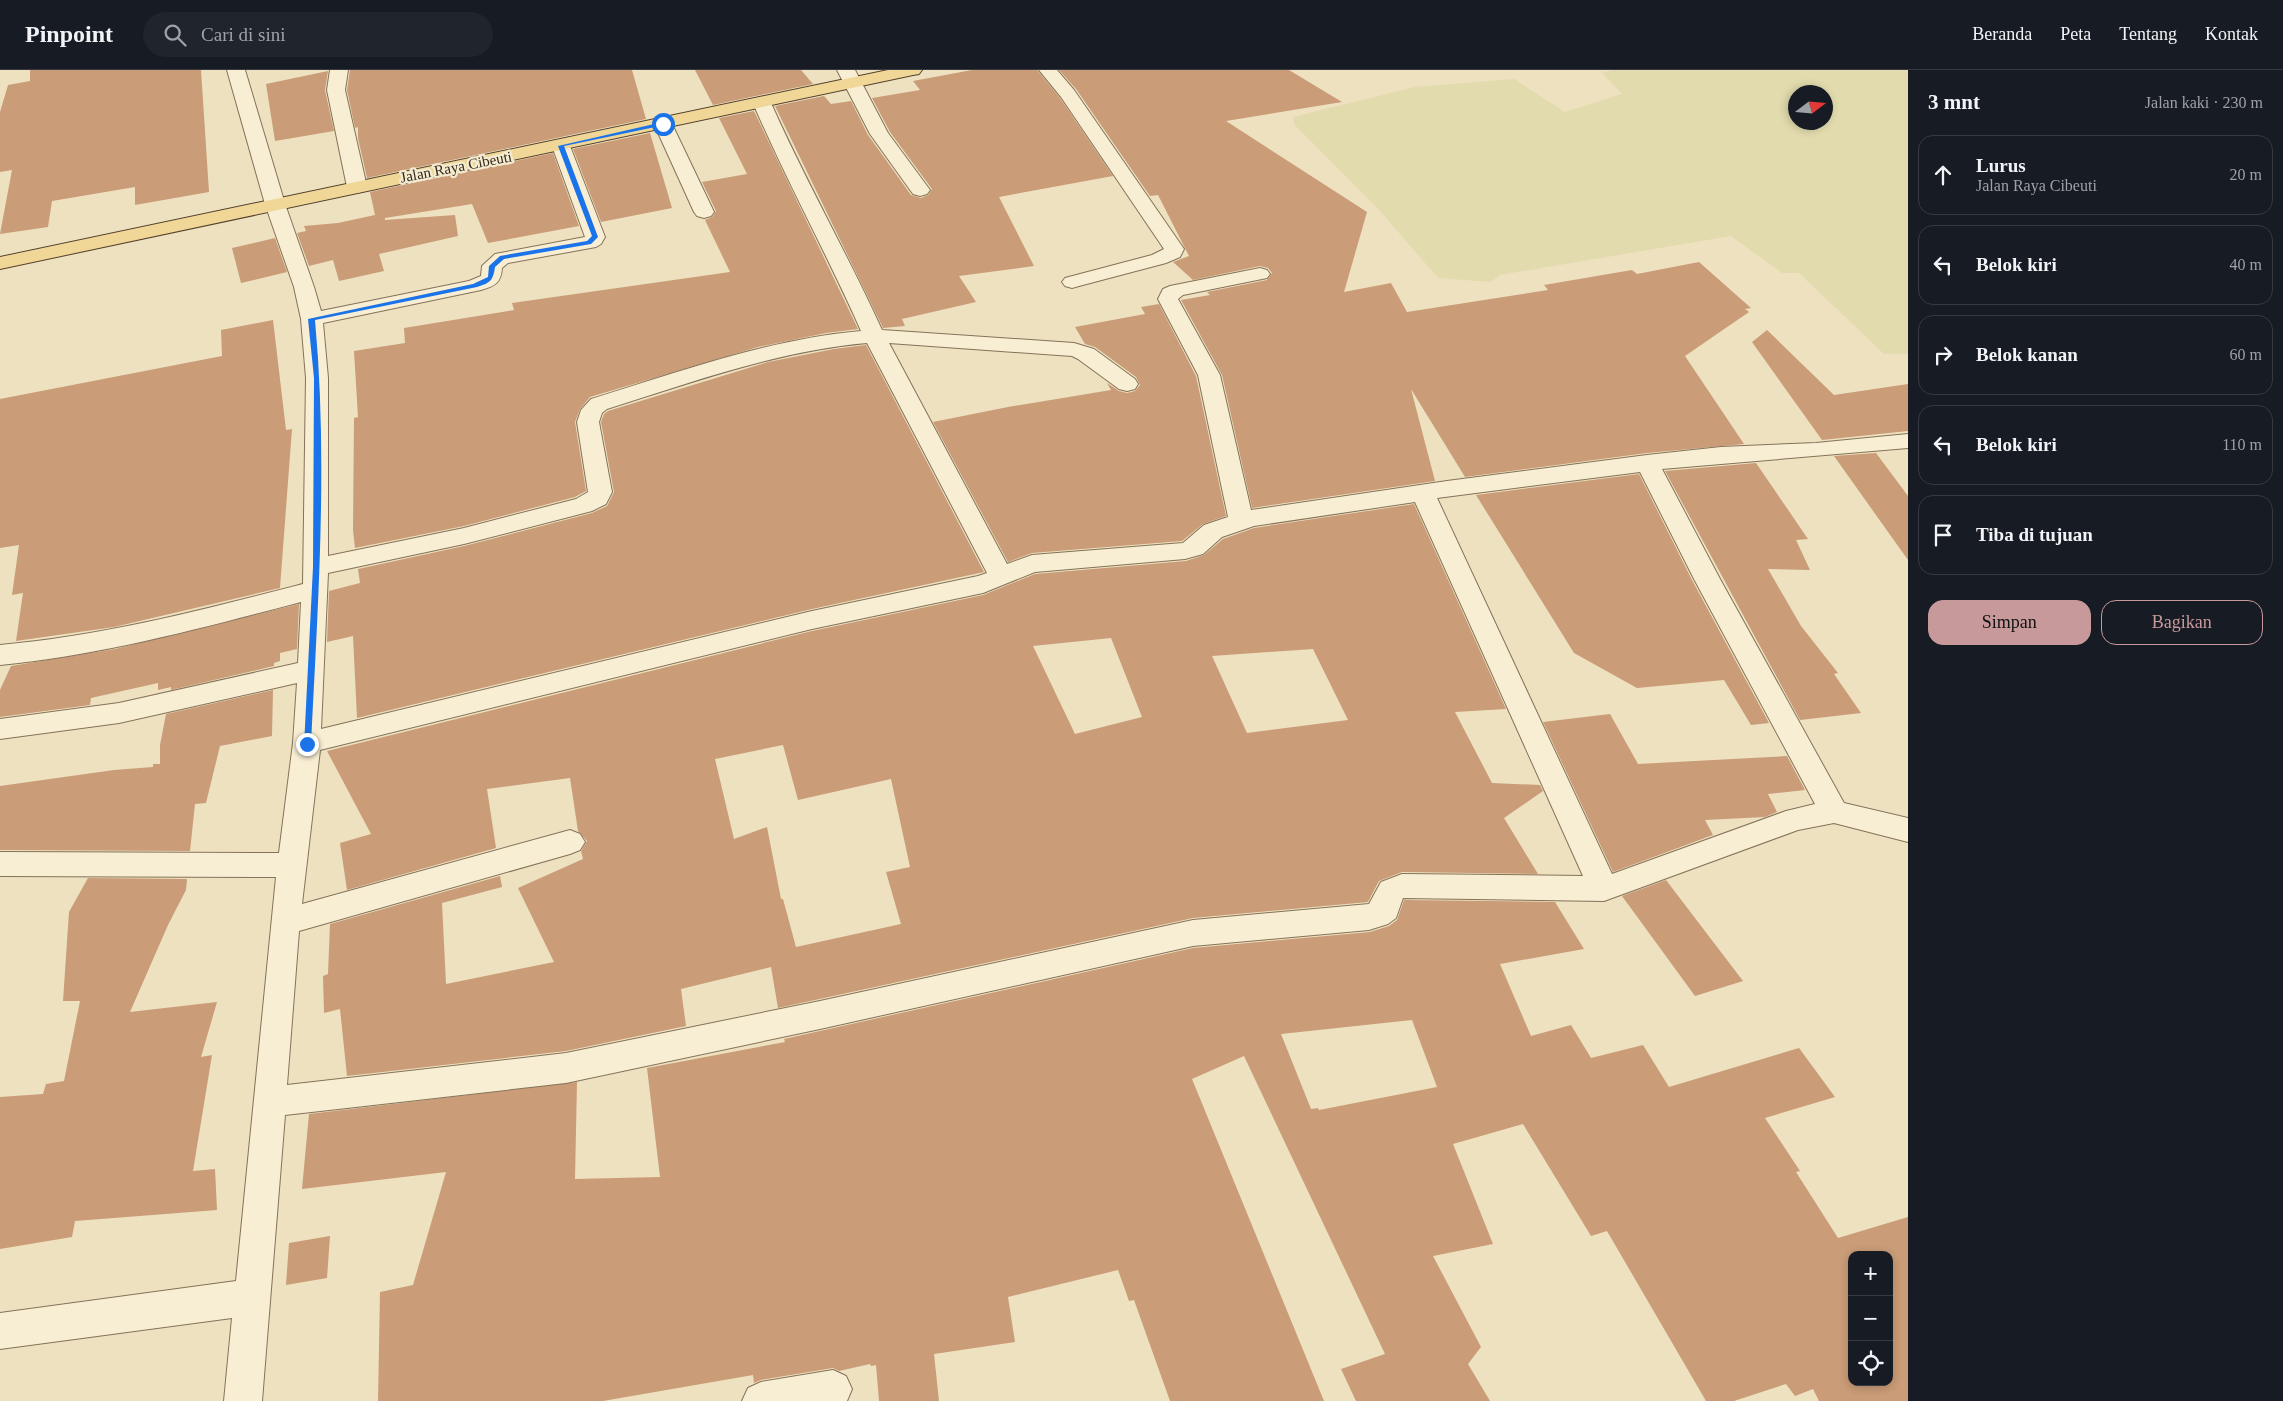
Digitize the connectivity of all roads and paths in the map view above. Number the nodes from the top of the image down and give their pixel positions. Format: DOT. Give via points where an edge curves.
graph roads {
  1 [pos="236,70"];
  2 [pos="339,70"];
  3 [pos="913,70"];
  4 [pos="1048,70"];
  5 [pos="850,77"];
  6 [pos="762,103"];
  7 [pos="663,124"];
  8 [pos="561,146"];
  9 [pos="357,187"];
  10 [pos="920,190"];
  11 [pos="275,204"];
  12 [pos="704,212"];
  13 [pos="0,263"];
  14 [pos="1260,274"];
  15 [pos="1072,282"];
  16 [pos="312,319"];
  17 [pos="874,336"];
  18 [pos="1127,384"];
  19 [pos="1908,441"];
  20 [pos="1647,464"];
  21 [pos="1423,493"];
  22 [pos="1241,520"];
  23 [pos="1001,576"];
  24 [pos="316,578"];
  25 [pos="0,655"];
  26 [pos="310,670"];
  27 [pos="0,729"];
  28 [pos="307,744"];
  29 [pos="1834,812"];
  30 [pos="1908,830"];
  31 [pos="570,842"];
  32 [pos="0,864"];
  33 [pos="293,865"];
  34 [pos="1604,888"];
  35 [pos="285,922"];
  36 [pos="269,1102"];
  37 [pos="251,1297"];
  38 [pos="0,1331"];
  39 [pos="833,1389"];
  40 [pos="243,1401"];
  41 [pos="761,1401"];
  1 -- 11 [label="street"];
  2 -- 9 [label="street" via="336,90"];
  3 -- 5 [label="main road, Jalan Raya Cibeuti"];
  4 -- 15 [label="street" via="1068,94 1174,249 1173,253 1159,259"];
  5 -- 6 [label="main road, Jalan Raya Cibeuti"];
  5 -- 10 [label="street" via="879,134"];
  6 -- 7 [label="main road, Jalan Raya Cibeuti"];
  6 -- 17 [label="street"];
  7 -- 8 [label="main road, Jalan Raya Cibeuti"];
  7 -- 12 [label="street"];
  8 -- 9 [label="main road, Jalan Raya Cibeuti"];
  8 -- 16 [label="street" via="594,240 502,258 492,266 491,278 474,286"];
  9 -- 11 [label="main road, Jalan Raya Cibeuti"];
  11 -- 13 [label="main road, Jalan Raya Cibeuti"];
  11 -- 16 [label="street"];
  14 -- 22 [label="street" via="1177,290 1170,293 1168,299 1209,375"];
  16 -- 24 [label="street" via="317,378"];
  17 -- 18 [label="street" via="1074,350 1086,354"];
  17 -- 23 [label="street"];
  17 -- 24 [label="street" via="830,340 742,360 599,404 592,410 588,422 600,492 598,498 584,505"];
  19 -- 20 [label="street"];
  20 -- 21 [label="street"];
  20 -- 29 [label="street"];
  21 -- 22 [label="street"];
  21 -- 34 [label="street"];
  22 -- 23 [label="street" via="1213,531 1194,548 1185,551 1032,564"];
  23 -- 28 [label="street" via="983,584 812,620"];
  24 -- 25 [label="street" via="141,634 86,646"];
  24 -- 26 [label="street"];
  26 -- 27 [label="street" via="119,713"];
  26 -- 28 [label="street"];
  28 -- 33 [label="street"];
  29 -- 30 [label="street"];
  29 -- 34 [label="street" via="1796,819"];
  31 -- 35 [label="street"];
  32 -- 33 [label="street"];
  33 -- 35 [label="street"];
  34 -- 36 [label="street" via="1402,886 1391,888 1385,909 1377,915 1193,933 566,1068"];
  35 -- 36 [label="street"];
  36 -- 37 [label="street"];
  37 -- 38 [label="street"];
  37 -- 40 [label="street"];
  39 -- 41 [label="street"];
}
